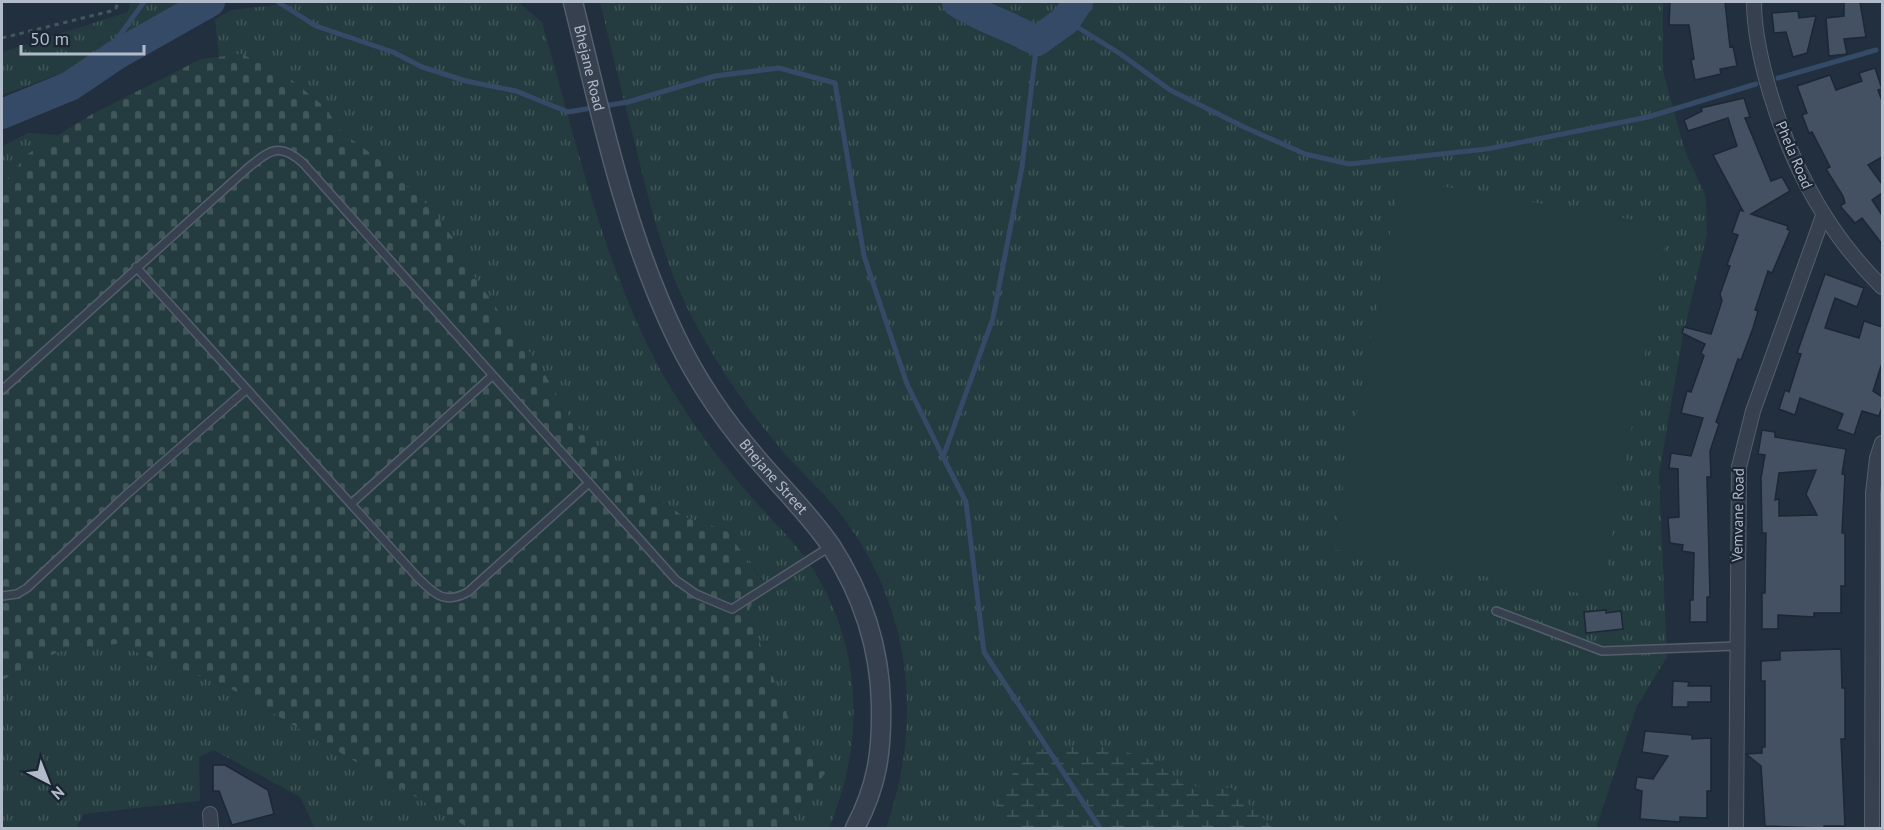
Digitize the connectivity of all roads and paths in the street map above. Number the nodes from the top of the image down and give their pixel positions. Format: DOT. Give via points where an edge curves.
graph roads {
  1 [pos="118,2"];
  2 [pos="573,2"];
  3 [pos="1754,2"];
  4 [pos="2,38"];
  5 [pos="605,133"];
  6 [pos="1823,216"];
  7 [pos="136,267"];
  8 [pos="1882,287"];
  9 [pos="492,376"];
  10 [pos="2,390"];
  11 [pos="246,390"];
  12 [pos="1882,443"];
  13 [pos="589,483"];
  14 [pos="352,503"];
  15 [pos="831,546"];
  16 [pos="2,596"];
  17 [pos="1496,611"];
  18 [pos="1737,646"];
  19 [pos="855,828"];
  20 [pos="1736,828"];
  21 [pos="1872,828"];
  1 -- 4 [label="path" via="111,11"];
  2 -- 5 [label="street, Bhejane Road"];
  3 -- 6 [label="street, Phela Road" via="1765,76 1785,142"];
  5 -- 15 [label="street, Bhejane Street" via="640,255 690,364 736,432"];
  6 -- 8 [label="street, Phela Road"];
  6 -- 18 [label="street, Vemvane Road" via="1743,444 1737,492"];
  7 -- 9 [label="lane" via="263,156 271,151 287,151 303,163"];
  7 -- 10 [label="lane"];
  7 -- 11 [label="lane"];
  9 -- 13 [label="lane"];
  9 -- 14 [label="lane"];
  11 -- 14 [label="lane"];
  11 -- 16 [label="lane" via="27,588"];
  12 -- 21 [label="street" via="1873,494"];
  13 -- 14 [label="lane" via="482,580 450,599 431,591"];
  13 -- 15 [label="lane" via="676,580 696,594 732,609"];
  15 -- 19 [label="street, Bhejane Street" via="875,644 881,689 882,745 877,776"];
  17 -- 18 [label="lane" via="1602,651"];
  18 -- 20 [label="street, Vemvane Road"];
}
